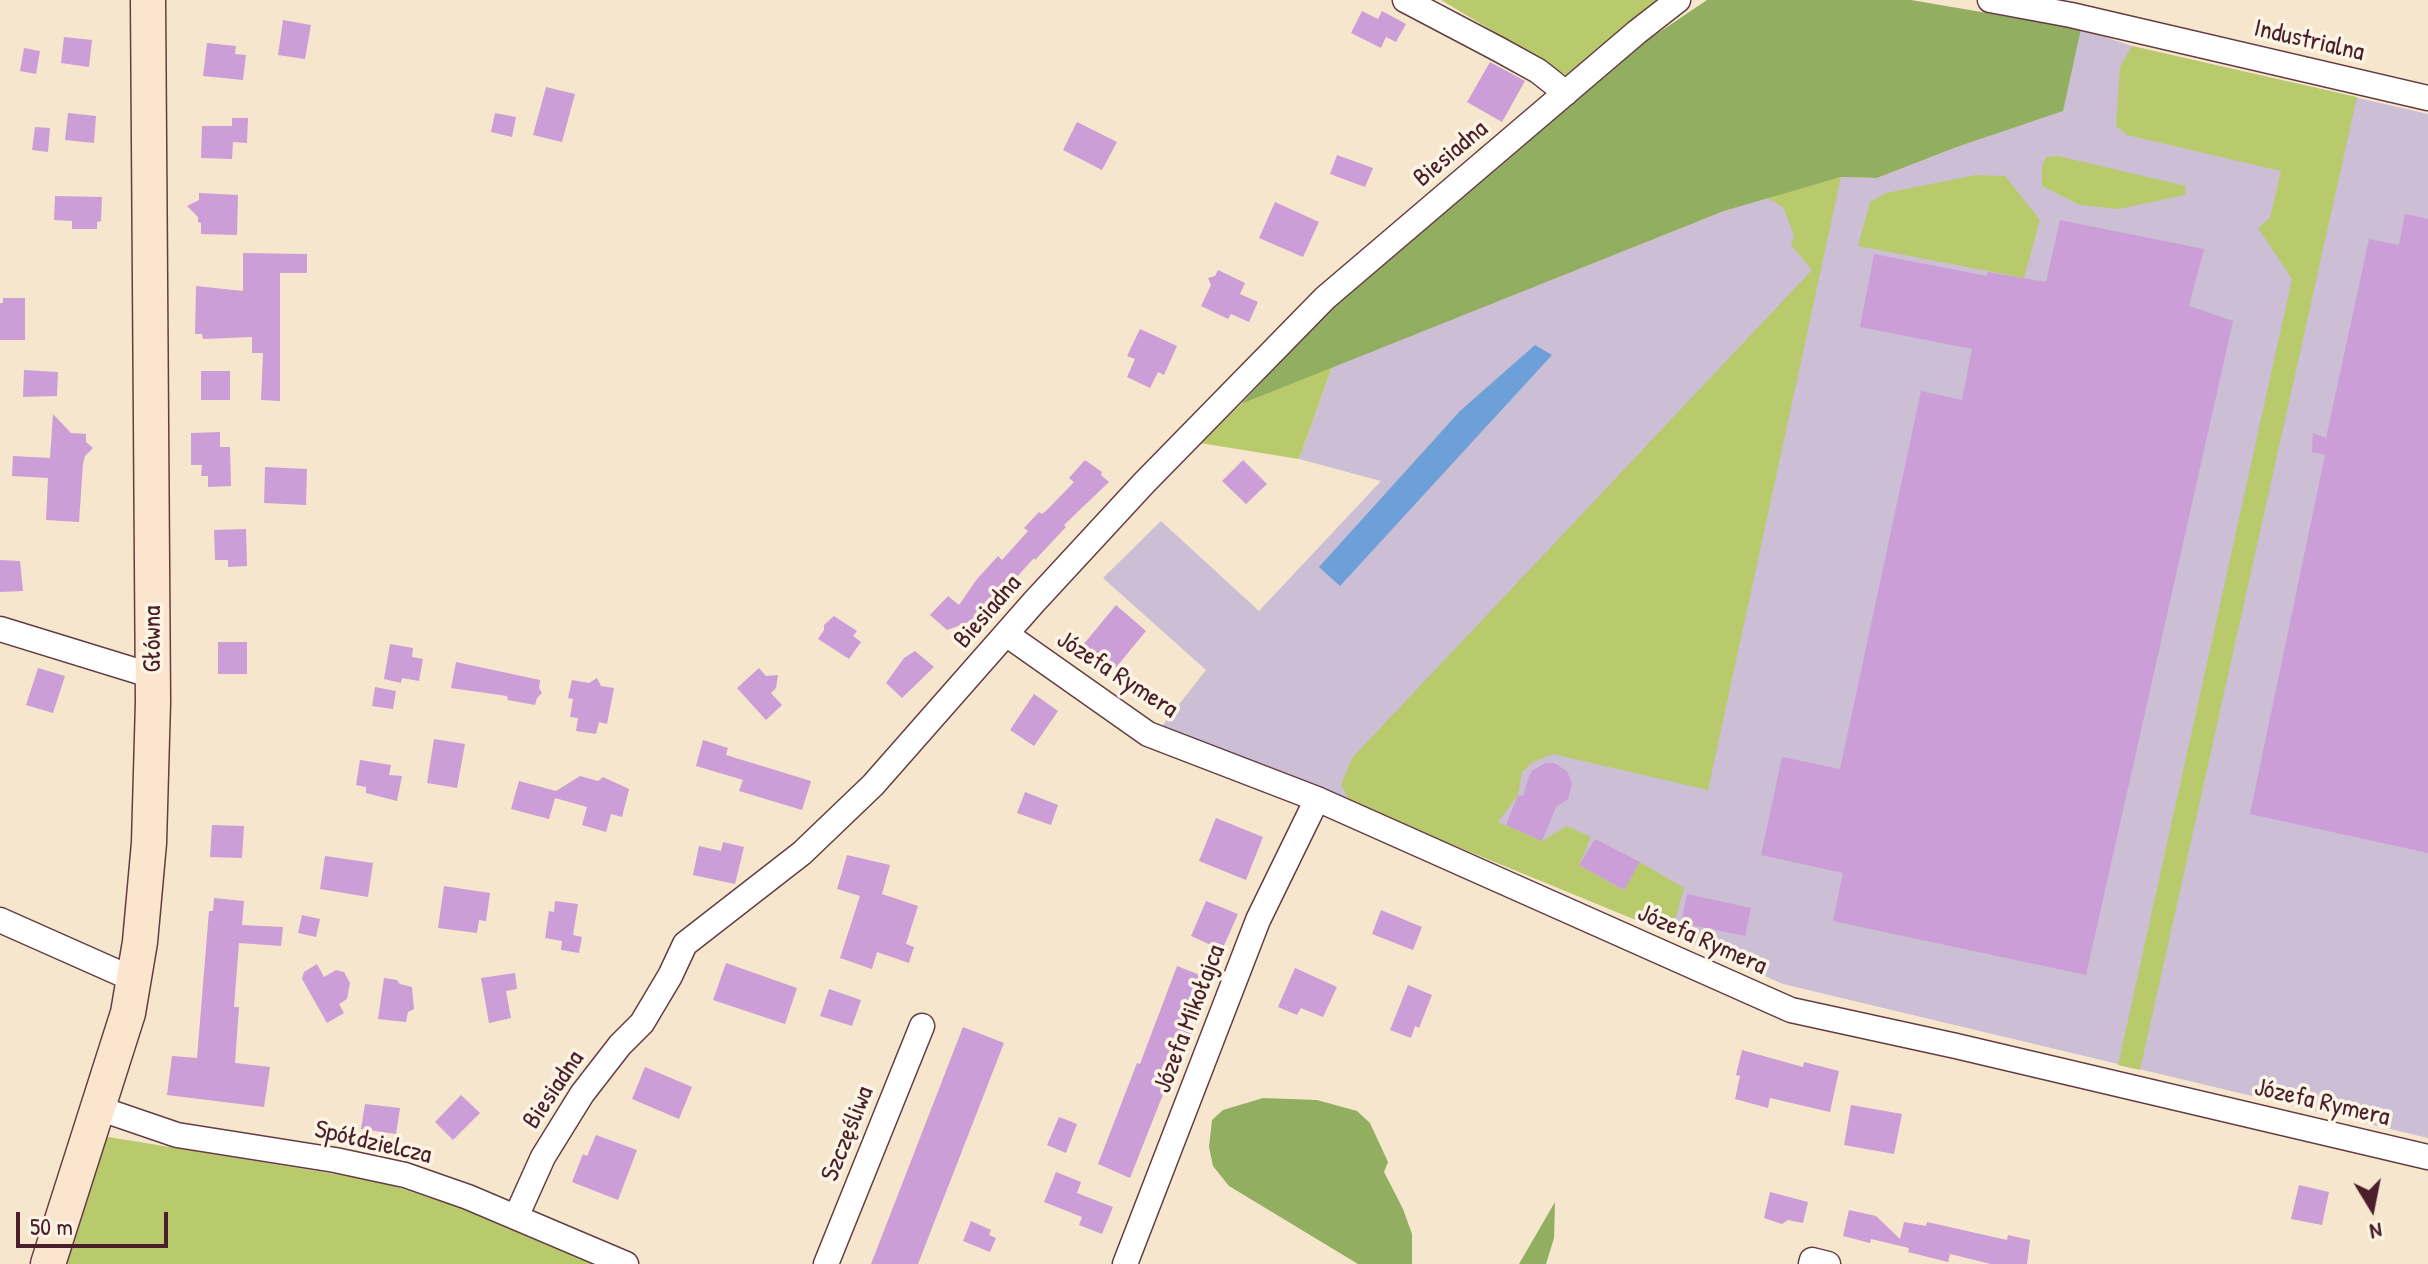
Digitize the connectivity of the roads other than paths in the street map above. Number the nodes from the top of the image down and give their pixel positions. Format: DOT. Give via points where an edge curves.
graph roads {
  1 [pos="148,0"];
  2 [pos="1405,0"];
  3 [pos="1678,0"];
  4 [pos="1990,0"];
  5 [pos="1566,93"];
  6 [pos="2428,98"];
  7 [pos="0,629"];
  8 [pos="1006,634"];
  9 [pos="153,676"];
  10 [pos="1317,799"];
  11 [pos="0,920"];
  12 [pos="135,980"];
  13 [pos="922,1026"];
  14 [pos="98,1108"];
  15 [pos="2428,1157"];
  16 [pos="516,1217"];
  17 [pos="48,1264"];
  18 [pos="626,1264"];
  19 [pos="826,1264"];
  20 [pos="1125,1264"];
  21 [pos="1811,1264"];
  22 [pos="1828,1264"];
  1 -- 9 [label="street, Główna"];
  2 -- 5 [label="street" via="1538,71"];
  3 -- 5 [label="street"];
  4 -- 6 [label="street, Industrialna"];
  5 -- 8 [label="street, Biesiadna" via="1325,298"];
  7 -- 9 [label="street"];
  8 -- 10 [label="street, Józefa Rymera" via="1148,734"];
  8 -- 16 [label="street, Biesiadna" via="873,785 802,853 685,944 642,1023 582,1094 543,1157"];
  9 -- 12 [label="street, Główna" via="151,801"];
  10 -- 15 [label="street, Józefa Rymera" via="1791,1010"];
  10 -- 20 [label="street, Józefa Mikołajca" via="1258,920"];
  11 -- 12 [label="street"];
  12 -- 14 [label="street, Główna"];
  13 -- 19 [label="street, Szczęśliwa"];
  14 -- 16 [label="street, Spółdzielcza" via="177,1135 405,1175"];
  14 -- 17 [label="street, Główna"];
  16 -- 18 [label="street, Spółdzielcza"];
  21 -- 22 [label="street"];
}
